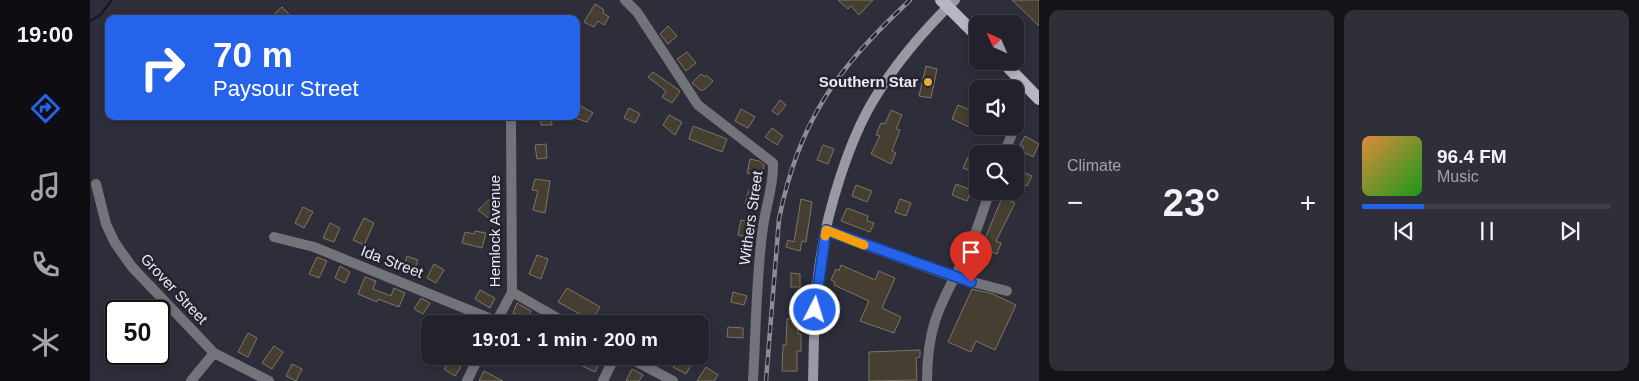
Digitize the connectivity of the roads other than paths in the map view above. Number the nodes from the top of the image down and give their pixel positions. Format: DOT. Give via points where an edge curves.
graph roads {
  1 [pos="625,0"];
  2 [pos="948,2"];
  3 [pos="969,26"];
  4 [pos="1011,70"];
  5 [pos="1039,98"];
  6 [pos="511,120"];
  7 [pos="96,184"];
  8 [pos="987,200"];
  9 [pos="826,230"];
  10 [pos="274,237"];
  11 [pos="953,277"];
  12 [pos="1007,291"];
  13 [pos="512,292"];
  14 [pos="479,315"];
  15 [pos="500,315"];
  16 [pos="552,315"];
  17 [pos="214,353"];
  18 [pos="475,365"];
  19 [pos="610,365"];
  20 [pos="643,365"];
  21 [pos="191,381"];
  22 [pos="269,381"];
  23 [pos="467,381"];
  24 [pos="602,381"];
  25 [pos="673,381"];
  26 [pos="753,381"];
  27 [pos="813,381"];
  28 [pos="927,381"];
  1 -- 26 [label="street, Withers Street" via="637,12 698,106 773,163 774,176 763,226 758,277"];
  2 -- 3 [label="main road"];
  2 -- 9 [label="main road" via="872,102 846,164"];
  4 -- 5 [label="main road"];
  6 -- 13 [label="street, Hemlock Avenue"];
  7 -- 17 [label="street, Grover Street" via="106,224 115,243 132,267"];
  8 -- 11 [label="street" via="965,258"];
  9 -- 11 [label="street"];
  9 -- 27 [label="main road" via="816,302"];
  10 -- 14 [label="street, Ida Street" via="314,247"];
  11 -- 12 [label="street"];
  11 -- 28 [label="street" via="930,333"];
  13 -- 15 [label="street, Hemlock Avenue"];
  13 -- 16 [label="street"];
  17 -- 21 [label="street"];
  17 -- 22 [label="street, Grover Street"];
  18 -- 23 [label="street"];
  19 -- 24 [label="street"];
  20 -- 25 [label="street"];
}
